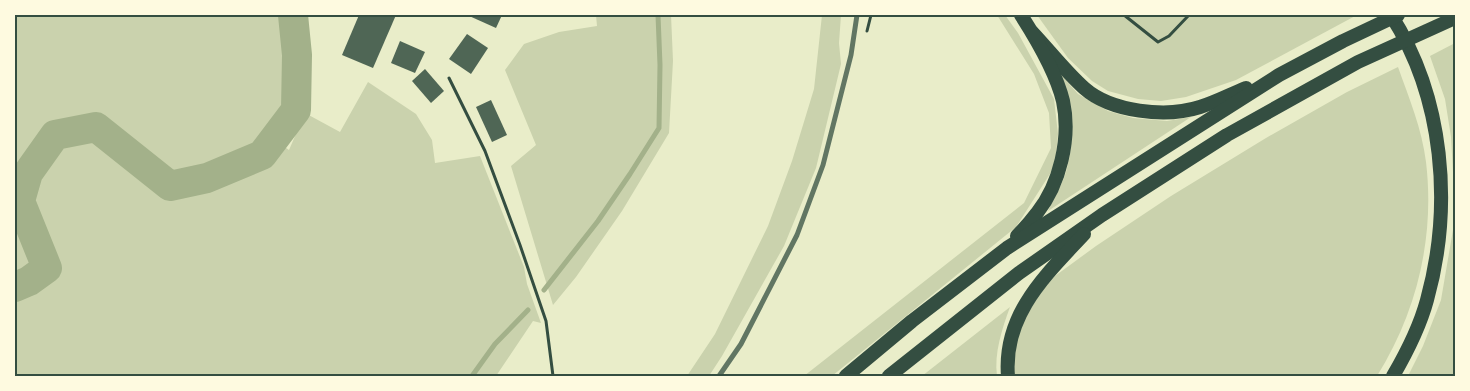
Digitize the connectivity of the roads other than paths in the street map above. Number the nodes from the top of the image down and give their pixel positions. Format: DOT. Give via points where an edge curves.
graph roads {
  1 [pos="857,15"];
  2 [pos="1021,15"];
  3 [pos="1391,15"];
  4 [pos="1398,15"];
  5 [pos="1455,18"];
  6 [pos="1032,32"];
  7 [pos="1279,75"];
  8 [pos="1102,215"];
  9 [pos="1007,248"];
  10 [pos="719,376"];
  11 [pos="846,376"];
  12 [pos="889,376"];
  13 [pos="1008,376"];
  14 [pos="1393,376"];
  1 -- 10 [label="street" via="851,55 822,165 797,235 742,344"];
  2 -- 6 [label="highway"];
  3 -- 14 [label="highway" via="1410,49 1433,117 1441,193 1437,252 1427,301 1405,356"];
  4 -- 7 [label="highway"];
  5 -- 8 [label="highway" via="1358,62 1292,98"];
  6 -- 7 [label="highway" via="1085,88 1111,104 1136,110 1159,112 1199,107"];
  6 -- 9 [label="highway" via="1063,101 1063,154 1058,172 1038,212"];
  7 -- 9 [label="highway"];
  8 -- 12 [label="highway" via="1018,274"];
  8 -- 13 [label="highway" via="1035,288 1024,305 1011,339"];
  9 -- 11 [label="highway" via="912,320"];
}
